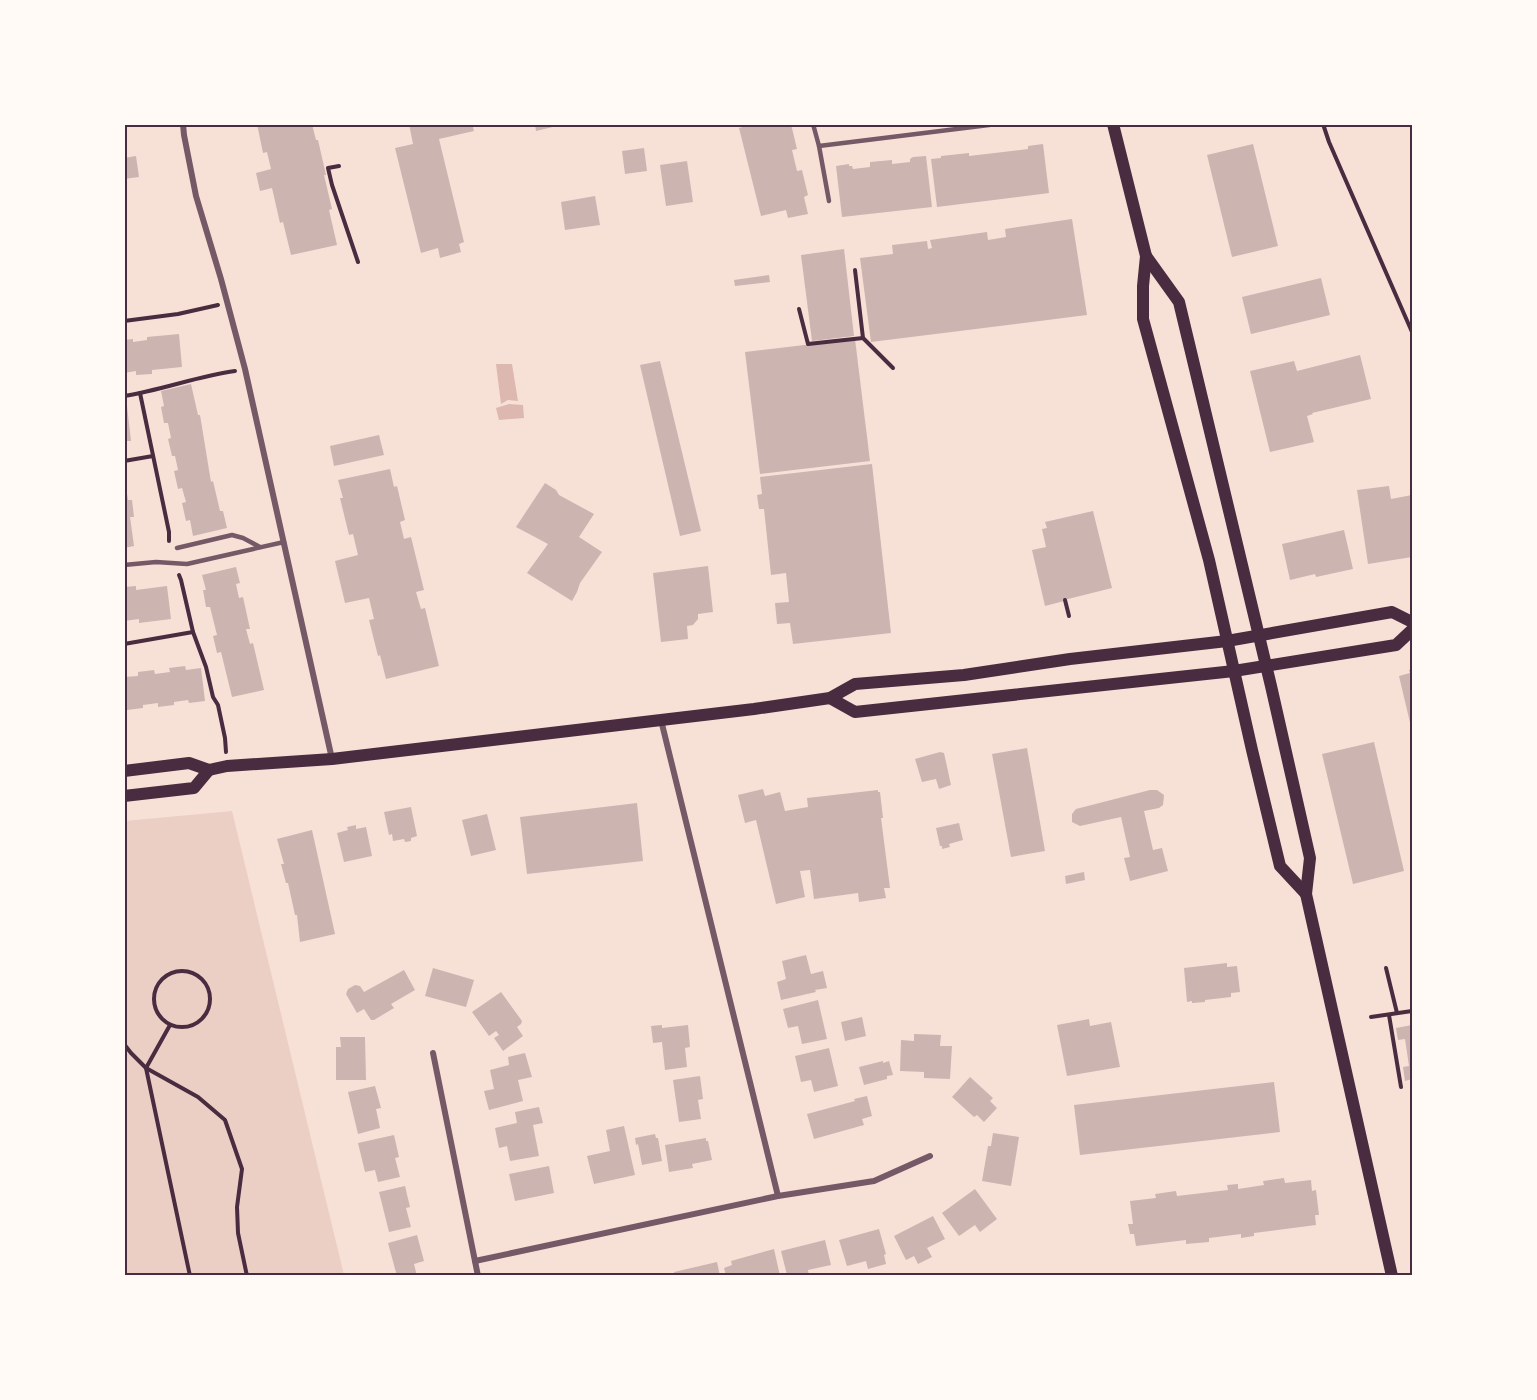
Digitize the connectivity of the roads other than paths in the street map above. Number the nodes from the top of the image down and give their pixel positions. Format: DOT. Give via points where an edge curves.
graph roads {
  1 [pos="183,124"];
  2 [pos="813,124"];
  3 [pos="997,124"];
  4 [pos="1113,124"];
  5 [pos="819,146"];
  6 [pos="829,201"];
  7 [pos="1146,256"];
  8 [pos="284,542"];
  9 [pos="261,547"];
  10 [pos="177,548"];
  11 [pos="124,565"];
  12 [pos="1413,622"];
  13 [pos="1413,630"];
  14 [pos="1259,636"];
  15 [pos="1227,641"];
  16 [pos="1266,666"];
  17 [pos="1234,671"];
  18 [pos="830,698"];
  19 [pos="662,720"];
  20 [pos="332,759"];
  21 [pos="209,770"];
  22 [pos="124,771"];
  23 [pos="124,796"];
  24 [pos="1306,894"];
  25 [pos="433,1053"];
  26 [pos="930,1156"];
  27 [pos="777,1196"];
  28 [pos="475,1261"];
  29 [pos="478,1275"];
  30 [pos="1392,1275"];
  1 -- 8 [label="street" via="196,196 245,369"];
  2 -- 5 [label="lane"];
  3 -- 5 [label="lane"];
  4 -- 7 [label="main road"];
  5 -- 6 [label="lane"];
  7 -- 14 [label="main road" via="1179,302"];
  7 -- 15 [label="main road" via="1143,319 1209,560"];
  8 -- 9 [label="lane"];
  8 -- 20 [label="street"];
  9 -- 10 [label="lane" via="232,535"];
  9 -- 11 [label="lane" via="187,564"];
  12 -- 14 [label="main road" via="1392,612"];
  13 -- 16 [label="main road" via="1396,645"];
  14 -- 15 [label="main road"];
  14 -- 16 [label="main road"];
  15 -- 17 [label="main road"];
  15 -- 18 [label="main road" via="964,675 855,684"];
  16 -- 17 [label="main road"];
  16 -- 24 [label="main road" via="1310,858"];
  17 -- 18 [label="main road" via="855,712"];
  17 -- 24 [label="main road" via="1280,866"];
  18 -- 19 [label="main road"];
  19 -- 20 [label="main road"];
  19 -- 27 [label="street"];
  20 -- 21 [label="main road"];
  21 -- 22 [label="main road" via="189,763"];
  21 -- 23 [label="main road" via="194,788"];
  24 -- 30 [label="main road"];
  25 -- 28 [label="street"];
  26 -- 27 [label="street" via="874,1181"];
  27 -- 28 [label="street"];
  28 -- 29 [label="street"];
}
